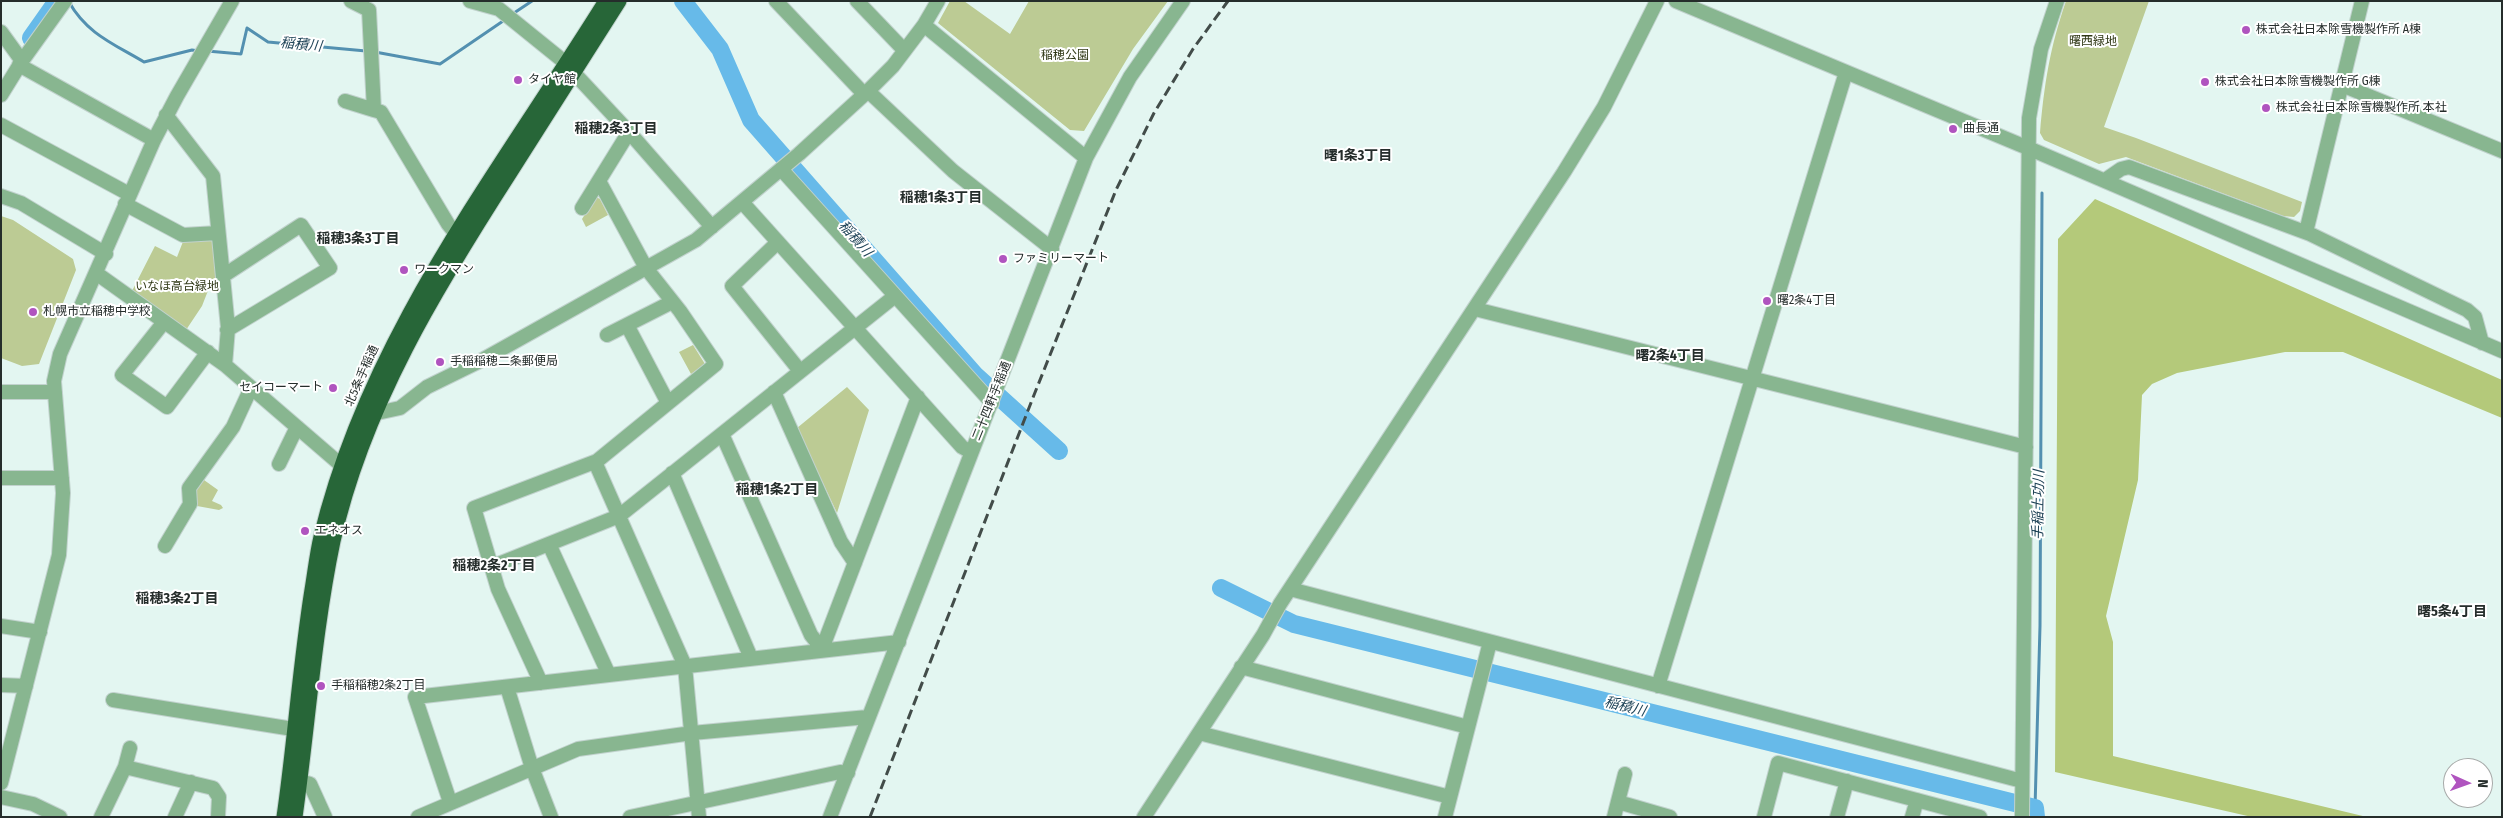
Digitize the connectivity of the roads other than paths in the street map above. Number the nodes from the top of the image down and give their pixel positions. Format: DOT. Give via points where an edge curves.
graph roads {
  1 [pos="65,1"];
  2 [pos="232,1"];
  3 [pos="350,1"];
  4 [pos="470,1"];
  5 [pos="606,1"];
  6 [pos="619,1"];
  7 [pos="776,1"];
  8 [pos="858,1"];
  9 [pos="938,1"];
  10 [pos="1183,1"];
  11 [pos="1657,1"];
  12 [pos="1676,1"];
  13 [pos="2057,1"];
  14 [pos="2362,1"];
  15 [pos="497,6"];
  16 [pos="924,25"];
  17 [pos="1,32"];
  18 [pos="904,50"];
  19 [pos="18,59"];
  20 [pos="571,68"];
  21 [pos="1846,72"];
  22 [pos="2342,85"];
  23 [pos="866,92"];
  24 [pos="1,95"];
  25 [pos="345,101"];
  26 [pos="374,110"];
  27 [pos="166,116"];
  28 [pos="1,125"];
  29 [pos="629,132"];
  30 [pos="154,140"];
  31 [pos="2028,148"];
  32 [pos="2502,150"];
  33 [pos="1086,158"];
  34 [pos="782,168"];
  35 [pos="2105,180"];
  36 [pos="598,181"];
  37 [pos="1,196"];
  38 [pos="127,199"];
  39 [pos="742,202"];
  40 [pos="582,208"];
  41 [pos="712,227"];
  42 [pos="2306,232"];
  43 [pos="218,233"];
  44 [pos="461,238"];
  45 [pos="778,242"];
  46 [pos="1052,249"];
  47 [pos="106,254"];
  48 [pos="646,268"];
  49 [pos="96,273"];
  50 [pos="223,276"];
  51 [pos="895,296"];
  52 [pos="672,302"];
  53 [pos="1475,309"];
  54 [pos="164,322"];
  55 [pos="627,325"];
  56 [pos="855,327"];
  57 [pos="228,330"];
  58 [pos="607,335"];
  59 [pos="2482,343"];
  60 [pos="2502,351"];
  61 [pos="208,352"];
  62 [pos="226,365"];
  63 [pos="800,371"];
  64 [pos="1752,377"];
  65 [pos="251,388"];
  66 [pos="1,392"];
  67 [pos="55,392"];
  68 [pos="774,392"];
  69 [pos="918,397"];
  70 [pos="993,400"];
  71 [pos="668,403"];
  72 [pos="377,412"];
  73 [pos="297,427"];
  74 [pos="722,434"];
  75 [pos="2026,447"];
  76 [pos="971,452"];
  77 [pos="595,462"];
  78 [pos="279,464"];
  79 [pos="341,465"];
  80 [pos="672,473"];
  81 [pos="1,478"];
  82 [pos="62,478"];
  83 [pos="619,516"];
  84 [pos="549,544"];
  85 [pos="166,546"];
  86 [pos="855,563"];
  87 [pos="491,567"];
  88 [pos="1290,589"];
  89 [pos="1,626"];
  90 [pos="40,632"];
  91 [pos="899,642"];
  92 [pos="1490,642"];
  93 [pos="822,649"];
  94 [pos="751,658"];
  95 [pos="685,666"];
  96 [pos="1242,667"];
  97 [pos="608,674"];
  98 [pos="541,683"];
  99 [pos="1,685"];
  100 [pos="26,686"];
  101 [pos="1658,686"];
  102 [pos="508,687"];
  103 [pos="113,700"];
  104 [pos="868,717"];
  105 [pos="1468,727"];
  106 [pos="293,729"];
  107 [pos="692,733"];
  108 [pos="1199,733"];
  109 [pos="130,748"];
  110 [pos="125,767"];
  111 [pos="532,768"];
  112 [pos="848,773"];
  113 [pos="1625,774"];
  114 [pos="295,779"];
  115 [pos="1847,781"];
  116 [pos="2022,781"];
  117 [pos="191,782"];
  118 [pos="1,783"];
  119 [pos="1,797"];
  120 [pos="1450,797"];
  121 [pos="1917,800"];
  122 [pos="450,802"];
  123 [pos="698,802"];
  124 [pos="1618,802"];
  125 [pos="60,817"];
  126 [pos="101,817"];
  127 [pos="175,817"];
  128 [pos="218,817"];
  129 [pos="284,817"];
  130 [pos="295,817"];
  131 [pos="325,817"];
  132 [pos="418,817"];
  133 [pos="551,817"];
  134 [pos="630,817"];
  135 [pos="699,817"];
  136 [pos="830,817"];
  137 [pos="1144,817"];
  138 [pos="1445,817"];
  139 [pos="1614,817"];
  140 [pos="1670,817"];
  141 [pos="1764,817"];
  142 [pos="1837,817"];
  143 [pos="1912,817"];
  144 [pos="1980,817"];
  145 [pos="2022,817"];
  1 -- 19 [label="street"];
  2 -- 27 [label="street"];
  3 -- 26 [label="street" via="368,10"];
  4 -- 15 [label="street"];
  5 -- 20 [label="highway, 北5条手稲通"];
  6 -- 20 [label="highway, 北5条手稲通"];
  7 -- 23 [label="street"];
  8 -- 18 [label="street"];
  9 -- 16 [label="street"];
  10 -- 33 [label="street, 二十四軒手稲通" via="1130,76"];
  11 -- 53 [label="street" via="1604,108"];
  12 -- 21 [label="street"];
  13 -- 31 [label="street" via="2032,90"];
  14 -- 22 [label="street"];
  15 -- 20 [label="street"];
  16 -- 18 [label="street"];
  16 -- 33 [label="street"];
  17 -- 19 [label="street"];
  18 -- 23 [label="street" via="893,66"];
  19 -- 24 [label="street"];
  19 -- 30 [label="street"];
  20 -- 29 [label="street"];
  20 -- 44 [label="highway, 北5条手稲通"];
  21 -- 31 [label="street"];
  21 -- 64 [label="street"];
  22 -- 32 [label="street"];
  22 -- 42 [label="street"];
  23 -- 34 [label="street"];
  23 -- 46 [label="street" via="953,170"];
  25 -- 26 [label="street"];
  26 -- 44 [label="street" via="381,112"];
  27 -- 30 [label="street"];
  27 -- 43 [label="street" via="213,176"];
  28 -- 38 [label="street"];
  29 -- 36 [label="street"];
  29 -- 41 [label="street"];
  30 -- 38 [label="street"];
  31 -- 35 [label="street"];
  31 -- 75 [label="street"];
  33 -- 46 [label="street, 二十四軒手稲通"];
  34 -- 39 [label="street"];
  34 -- 51 [label="street"];
  35 -- 42 [label="street" via="2129,167"];
  35 -- 59 [label="street"];
  36 -- 40 [label="street"];
  36 -- 48 [label="street"];
  37 -- 47 [label="street" via="21,203"];
  38 -- 43 [label="street" via="183,235"];
  38 -- 47 [label="street"];
  39 -- 41 [label="street"];
  39 -- 45 [label="street"];
  41 -- 48 [label="street" via="696,240"];
  42 -- 59 [label="street" via="2467,310 2475,317"];
  43 -- 50 [label="street"];
  44 -- 72 [label="highway, 北5条手稲通" via="402,354"];
  44 -- 79 [label="highway, 北5条手稲通" via="422,287 390,349"];
  45 -- 56 [label="street"];
  45 -- 63 [label="street" via="732,286"];
  46 -- 70 [label="street, 二十四軒手稲通"];
  47 -- 49 [label="street"];
  48 -- 52 [label="street"];
  48 -- 72 [label="street" via="427,388 400,408"];
  49 -- 54 [label="street"];
  49 -- 67 [label="street" via="60,354"];
  50 -- 57 [label="street"];
  50 -- 57 [label="street" via="301,225 330,268"];
  51 -- 56 [label="street"];
  51 -- 70 [label="street"];
  52 -- 55 [label="street"];
  52 -- 71 [label="street" via="716,364"];
  53 -- 64 [label="street"];
  53 -- 88 [label="street"];
  54 -- 61 [label="street"];
  54 -- 61 [label="street" via="122,375 167,407"];
  55 -- 58 [label="street"];
  55 -- 71 [label="street"];
  56 -- 63 [label="street"];
  56 -- 69 [label="street"];
  57 -- 62 [label="street"];
  59 -- 60 [label="street"];
  61 -- 62 [label="street"];
  62 -- 65 [label="street"];
  63 -- 68 [label="street"];
  64 -- 75 [label="street"];
  64 -- 101 [label="street"];
  65 -- 73 [label="street"];
  65 -- 85 [label="street" via="233,426 189,488 190,504"];
  66 -- 67 [label="street"];
  67 -- 82 [label="street"];
  68 -- 74 [label="street"];
  68 -- 86 [label="street" via="841,542"];
  69 -- 76 [label="street" via="962,447"];
  69 -- 86 [label="street"];
  70 -- 76 [label="street, 二十四軒手稲通"];
  71 -- 77 [label="street"];
  72 -- 114 [label="highway, 北5条手稲通" via="354,470 334,541"];
  73 -- 78 [label="street"];
  73 -- 79 [label="street"];
  74 -- 80 [label="street"];
  74 -- 93 [label="street" via="811,635"];
  75 -- 116 [label="street"];
  76 -- 91 [label="street, 二十四軒手稲通"];
  77 -- 83 [label="street"];
  77 -- 87 [label="street" via="474,508"];
  79 -- 106 [label="highway, 北5条手稲通" via="320,538"];
  80 -- 83 [label="street"];
  80 -- 94 [label="street"];
  81 -- 82 [label="street"];
  82 -- 90 [label="street" via="63,518 59,555"];
  83 -- 84 [label="street"];
  83 -- 95 [label="street"];
  84 -- 87 [label="street"];
  84 -- 97 [label="street"];
  86 -- 93 [label="street"];
  87 -- 98 [label="street"];
  88 -- 92 [label="street"];
  88 -- 96 [label="street"];
  89 -- 90 [label="street"];
  90 -- 100 [label="street"];
  91 -- 93 [label="street"];
  91 -- 104 [label="street, 二十四軒手稲通"];
  92 -- 101 [label="street"];
  92 -- 105 [label="street"];
  93 -- 94 [label="street"];
  94 -- 95 [label="street"];
  95 -- 97 [label="street"];
  95 -- 107 [label="street"];
  96 -- 105 [label="street"];
  96 -- 108 [label="street"];
  97 -- 98 [label="street"];
  98 -- 102 [label="street"];
  99 -- 100 [label="street"];
  100 -- 118 [label="street"];
  101 -- 116 [label="street"];
  102 -- 111 [label="street"];
  102 -- 122 [label="street" via="415,697"];
  103 -- 106 [label="street"];
  104 -- 107 [label="street"];
  104 -- 112 [label="street, 二十四軒手稲通"];
  105 -- 120 [label="street"];
  106 -- 114 [label="highway, 北5条手稲通"];
  107 -- 111 [label="street" via="578,750"];
  107 -- 123 [label="street"];
  108 -- 120 [label="street"];
  108 -- 137 [label="street"];
  109 -- 110 [label="street"];
  110 -- 117 [label="street"];
  110 -- 126 [label="street"];
  111 -- 122 [label="street"];
  111 -- 133 [label="street"];
  112 -- 123 [label="street" via="840,772"];
  112 -- 136 [label="street, 二十四軒手稲通"];
  113 -- 124 [label="street"];
  114 -- 129 [label="highway, 北5条手稲通"];
  114 -- 130 [label="highway, 北5条手稲通"];
  114 -- 131 [label="street" via="310,784"];
  115 -- 121 [label="street"];
  115 -- 141 [label="street" via="1778,763"];
  115 -- 142 [label="street"];
  116 -- 145 [label="street"];
  117 -- 127 [label="street"];
  117 -- 128 [label="street" via="213,788 219,797"];
  119 -- 125 [label="street" via="34,804"];
  120 -- 138 [label="street"];
  121 -- 143 [label="street"];
  121 -- 144 [label="street"];
  122 -- 132 [label="street"];
  123 -- 134 [label="street"];
  123 -- 135 [label="street"];
  124 -- 139 [label="street"];
  124 -- 140 [label="street"];
}
